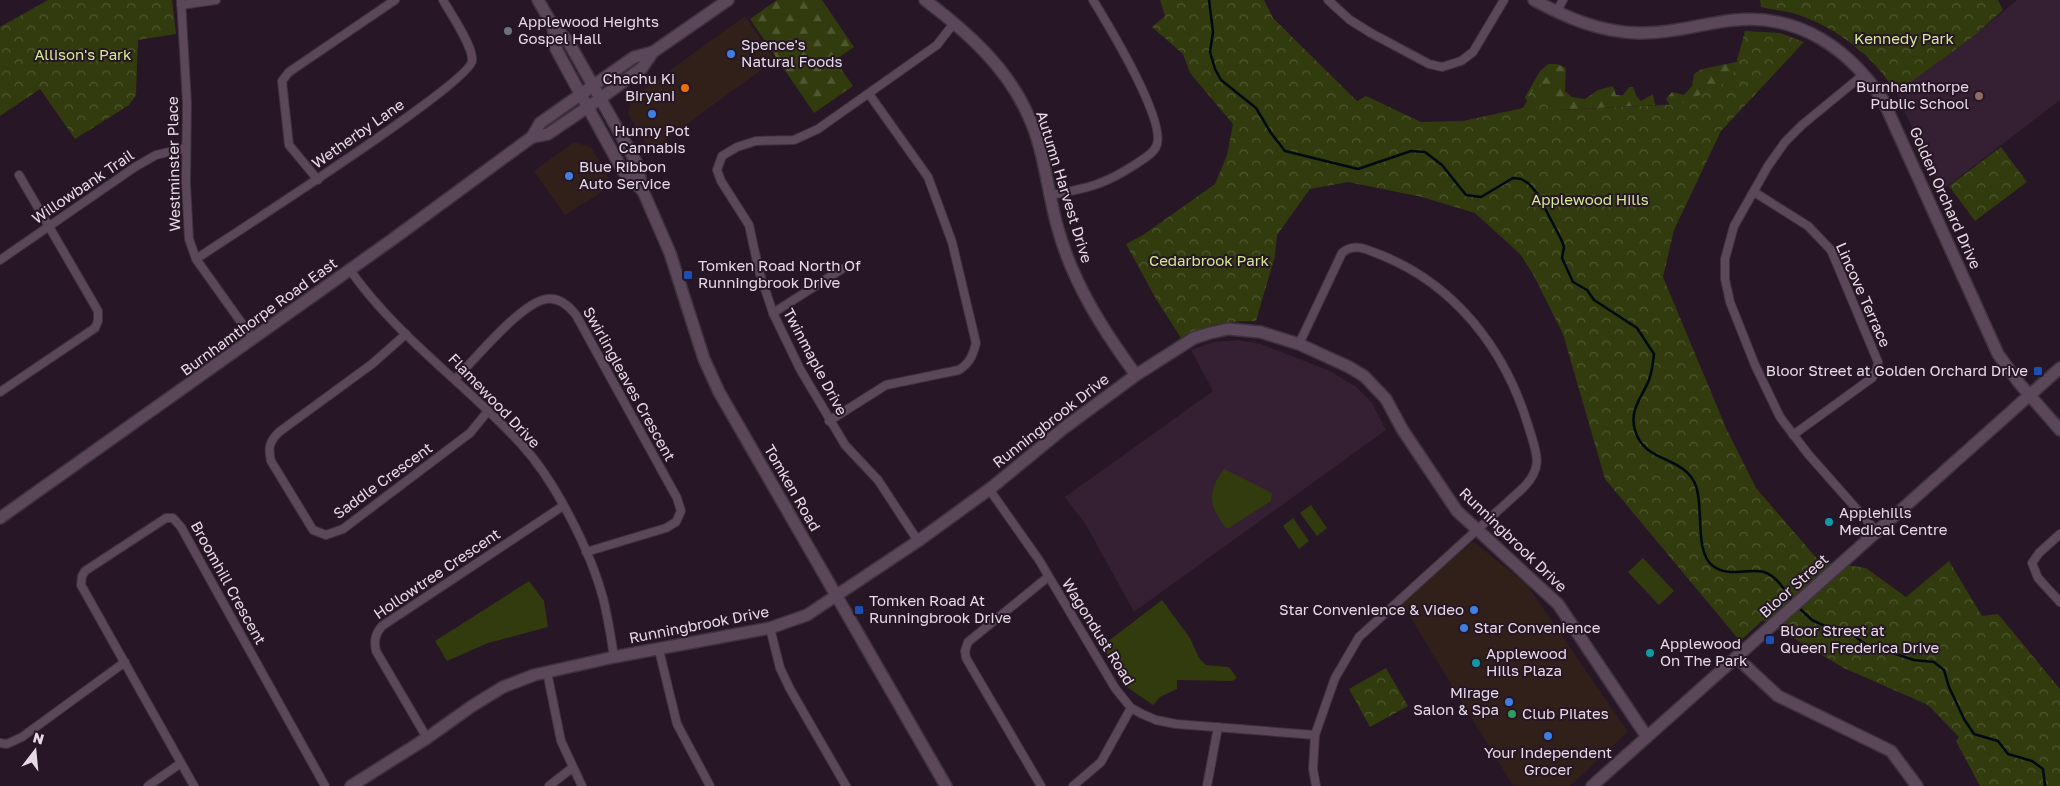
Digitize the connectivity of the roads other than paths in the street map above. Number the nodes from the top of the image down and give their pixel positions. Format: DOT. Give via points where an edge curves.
graph roads {
  1 [pos="216,0"];
  2 [pos="395,0"];
  3 [pos="443,0"];
  4 [pos="538,0"];
  5 [pos="728,0"];
  6 [pos="925,0"];
  7 [pos="1093,0"];
  8 [pos="1328,0"];
  9 [pos="1504,0"];
  10 [pos="1534,0"];
  11 [pos="1564,0"];
  12 [pos="181,2"];
  13 [pos="1556,12"];
  14 [pos="954,23"];
  15 [pos="553,26"];
  16 [pos="653,52"];
  17 [pos="1864,74"];
  18 [pos="594,86"];
  19 [pos="581,94"];
  20 [pos="869,94"];
  21 [pos="601,98"];
  22 [pos="588,107"];
  23 [pos="532,136"];
  24 [pos="186,148"];
  25 [pos="19,175"];
  26 [pos="318,180"];
  27 [pos="643,191"];
  28 [pos="1754,192"];
  29 [pos="1051,195"];
  30 [pos="49,226"];
  31 [pos="196,259"];
  32 [pos="0,260"];
  33 [pos="842,269"];
  34 [pos="350,270"];
  35 [pos="773,313"];
  36 [pos="406,334"];
  37 [pos="252,339"];
  38 [pos="1299,344"];
  39 [pos="2060,368"];
  40 [pos="1136,375"];
  41 [pos="455,379"];
  42 [pos="0,392"];
  43 [pos="2029,396"];
  44 [pos="488,411"];
  45 [pos="829,421"];
  46 [pos="2060,430"];
  47 [pos="1793,435"];
  48 [pos="989,489"];
  49 [pos="563,506"];
  50 [pos="0,518"];
  51 [pos="1476,529"];
  52 [pos="1877,532"];
  53 [pos="2060,534"];
  54 [pos="918,541"];
  55 [pos="586,552"];
  56 [pos="1048,577"];
  57 [pos="836,596"];
  58 [pos="2060,602"];
  59 [pos="770,628"];
  60 [pos="660,650"];
  61 [pos="614,657"];
  62 [pos="1736,657"];
  63 [pos="125,662"];
  64 [pos="547,672"];
  65 [pos="1131,708"];
  66 [pos="1218,727"];
  67 [pos="1315,735"];
  68 [pos="1647,737"];
  69 [pos="427,738"];
  70 [pos="0,743"];
  71 [pos="182,763"];
  72 [pos="572,768"];
  73 [pos="148,786"];
  74 [pos="194,786"];
  75 [pos="325,786"];
  76 [pos="351,786"];
  77 [pos="549,786"];
  78 [pos="582,786"];
  79 [pos="710,786"];
  80 [pos="846,786"];
  81 [pos="946,786"];
  82 [pos="1041,786"];
  83 [pos="1073,786"];
  84 [pos="1207,786"];
  85 [pos="1316,786"];
  86 [pos="1592,786"];
  87 [pos="1918,786"];
  1 -- 12 [label="street"];
  2 -- 26 [label="street" via="289,72 282,82 289,145"];
  3 -- 26 [label="street, Wetherby Lane" via="470,48 473,60 470,68 449,87"];
  4 -- 15 [label="street, Tomken Road"];
  5 -- 16 [label="street, Burnhamthorpe Road East"];
  6 -- 14 [label="street, Autumn Harvest Drive"];
  7 -- 29 [label="street" via="1119,42 1143,92 1159,136 1157,146 1141,161 1098,186"];
  8 -- 9 [label="street" via="1371,33 1429,64 1442,67 1461,61 1473,52"];
  10 -- 13 [label="street, Golden Orchard Drive"];
  11 -- 13 [label="street"];
  12 -- 24 [label="street, Westminster Place" via="187,103"];
  13 -- 17 [label="street, Golden Orchard Drive" via="1606,30 1636,33 1735,20 1782,23 1804,29 1829,42"];
  14 -- 20 [label="street, Twinmaple Drive" via="936,45"];
  14 -- 29 [label="street, Autumn Harvest Drive" via="984,51 1006,78 1028,114"];
  15 -- 18 [label="street, Tomken Road" via="568,41"];
  15 -- 19 [label="street, Tomken Road" via="556,49"];
  16 -- 18 [label="street, Burnhamthorpe Road East" via="634,56"];
  16 -- 21 [label="street, Burnhamthorpe Road East" via="642,68"];
  17 -- 28 [label="street" via="1785,142"];
  17 -- 43 [label="street, Golden Orchard Drive" via="1884,100 1998,354"];
  18 -- 19 [label="street, Burnhamthorpe Road East"];
  18 -- 21 [label="street, Tomken Road"];
  19 -- 22 [label="street, Tomken Road"];
  19 -- 23 [label="street, Burnhamthorpe Road East" via="540,123"];
  20 -- 35 [label="street, Twinmaple Drive" via="804,137 746,143 719,160 718,174 749,224 759,271"];
  20 -- 45 [label="street" via="928,177 952,242 976,343 973,355 959,370 886,385"];
  21 -- 22 [label="street, Burnhamthorpe Road East"];
  21 -- 27 [label="street, Tomken Road" via="636,162"];
  22 -- 23 [label="street, Burnhamthorpe Road East" via="548,134"];
  22 -- 27 [label="street, Tomken Road" via="623,171"];
  23 -- 34 [label="street, Burnhamthorpe Road East"];
  24 -- 30 [label="street, Willowbank Trail" via="156,155"];
  24 -- 31 [label="street, Westminster Place" via="189,239"];
  25 -- 30 [label="street"];
  26 -- 31 [label="street, Wetherby Lane"];
  27 -- 57 [label="street, Tomken Road" via="670,253 713,379"];
  28 -- 47 [label="street" via="1728,243 1725,259 1727,290 1766,391"];
  28 -- 47 [label="street, Lincove Terrace" via="1808,226 1831,250 1878,362 1872,378"];
  29 -- 40 [label="street, Autumn Harvest Drive" via="1058,228 1080,285 1105,332"];
  30 -- 32 [label="street, Willowbank Trail"];
  30 -- 42 [label="street" via="98,311 98,321 95,328"];
  31 -- 37 [label="street, Westminster Place"];
  33 -- 35 [label="street"];
  34 -- 36 [label="street, Flamewood Drive" via="374,304"];
  34 -- 37 [label="street, Burnhamthorpe Road East"];
  35 -- 45 [label="street, Twinmaple Drive"];
  36 -- 41 [label="street, Flamewood Drive"];
  36 -- 44 [label="street, Saddle Crescent" via="372,364 271,440 268,450 271,461 312,530 326,535 343,529 470,433"];
  37 -- 50 [label="street, Burnhamthorpe Road East"];
  38 -- 40 [label="street, Runningbrook Drive" via="1248,329 1210,332 1194,338"];
  38 -- 51 [label="street, Runningbrook Drive" via="1349,367 1376,387 1447,498"];
  38 -- 51 [label="street" via="1340,258 1346,249 1353,246 1412,270 1434,284 1473,320 1510,376 1538,461 1532,479"];
  39 -- 43 [label="street, Bloor Street"];
  40 -- 48 [label="street, Runningbrook Drive"];
  41 -- 44 [label="street, Flamewood Drive"];
  41 -- 55 [label="street, Swirlingleaves Crescent" via="509,322 536,303 547,299 569,305 677,498 681,511 676,522 666,528"];
  43 -- 46 [label="street, Golden Orchard Drive"];
  43 -- 52 [label="street, Bloor Street"];
  44 -- 49 [label="street, Flamewood Drive" via="523,446"];
  45 -- 54 [label="street, Twinmaple Drive" via="857,460 878,480"];
  47 -- 52 [label="street"];
  48 -- 54 [label="street, Runningbrook Drive"];
  48 -- 56 [label="street, Wagondust Road"];
  49 -- 55 [label="street, Flamewood Drive"];
  49 -- 69 [label="street, Hollowtree Crescent" via="376,633 376,651"];
  51 -- 67 [label="street" via="1359,637 1334,678"];
  51 -- 68 [label="street, Runningbrook Drive" via="1558,604"];
  52 -- 62 [label="street, Bloor Street"];
  53 -- 58 [label="street" via="2039,552 2032,563 2038,578"];
  54 -- 57 [label="street, Runningbrook Drive"];
  55 -- 61 [label="street, Flamewood Drive" via="603,598"];
  56 -- 65 [label="street, Wagondust Road" via="1115,688"];
  56 -- 82 [label="street" via="968,642 965,651 966,658"];
  57 -- 59 [label="street, Runningbrook Drive" via="807,615"];
  57 -- 81 [label="street, Tomken Road"];
  59 -- 60 [label="street, Runningbrook Drive"];
  59 -- 80 [label="street" via="780,668 790,689"];
  60 -- 61 [label="street, Runningbrook Drive"];
  60 -- 79 [label="street" via="677,724"];
  61 -- 64 [label="street, Runningbrook Drive"];
  62 -- 68 [label="street, Bloor Street"];
  62 -- 87 [label="street" via="1778,696 1891,751"];
  63 -- 70 [label="street" via="22,737 7,744"];
  63 -- 71 [label="street, Broomhill Crescent"];
  63 -- 75 [label="street, Broomhill Crescent" via="81,585 82,576 162,519 173,518 181,527"];
  64 -- 69 [label="street, Runningbrook Drive" via="503,688"];
  64 -- 72 [label="street" via="558,733"];
  65 -- 66 [label="street, Wagondust Road" via="1164,722"];
  65 -- 83 [label="street" via="1101,762"];
  66 -- 67 [label="street, Wagondust Road"];
  66 -- 84 [label="street"];
  67 -- 85 [label="street" via="1313,769"];
  68 -- 86 [label="street, Bloor Street"];
  69 -- 76 [label="street, Runningbrook Drive"];
  71 -- 73 [label="street"];
  71 -- 74 [label="street, Broomhill Crescent"];
  72 -- 77 [label="street"];
  72 -- 78 [label="street"];
}
